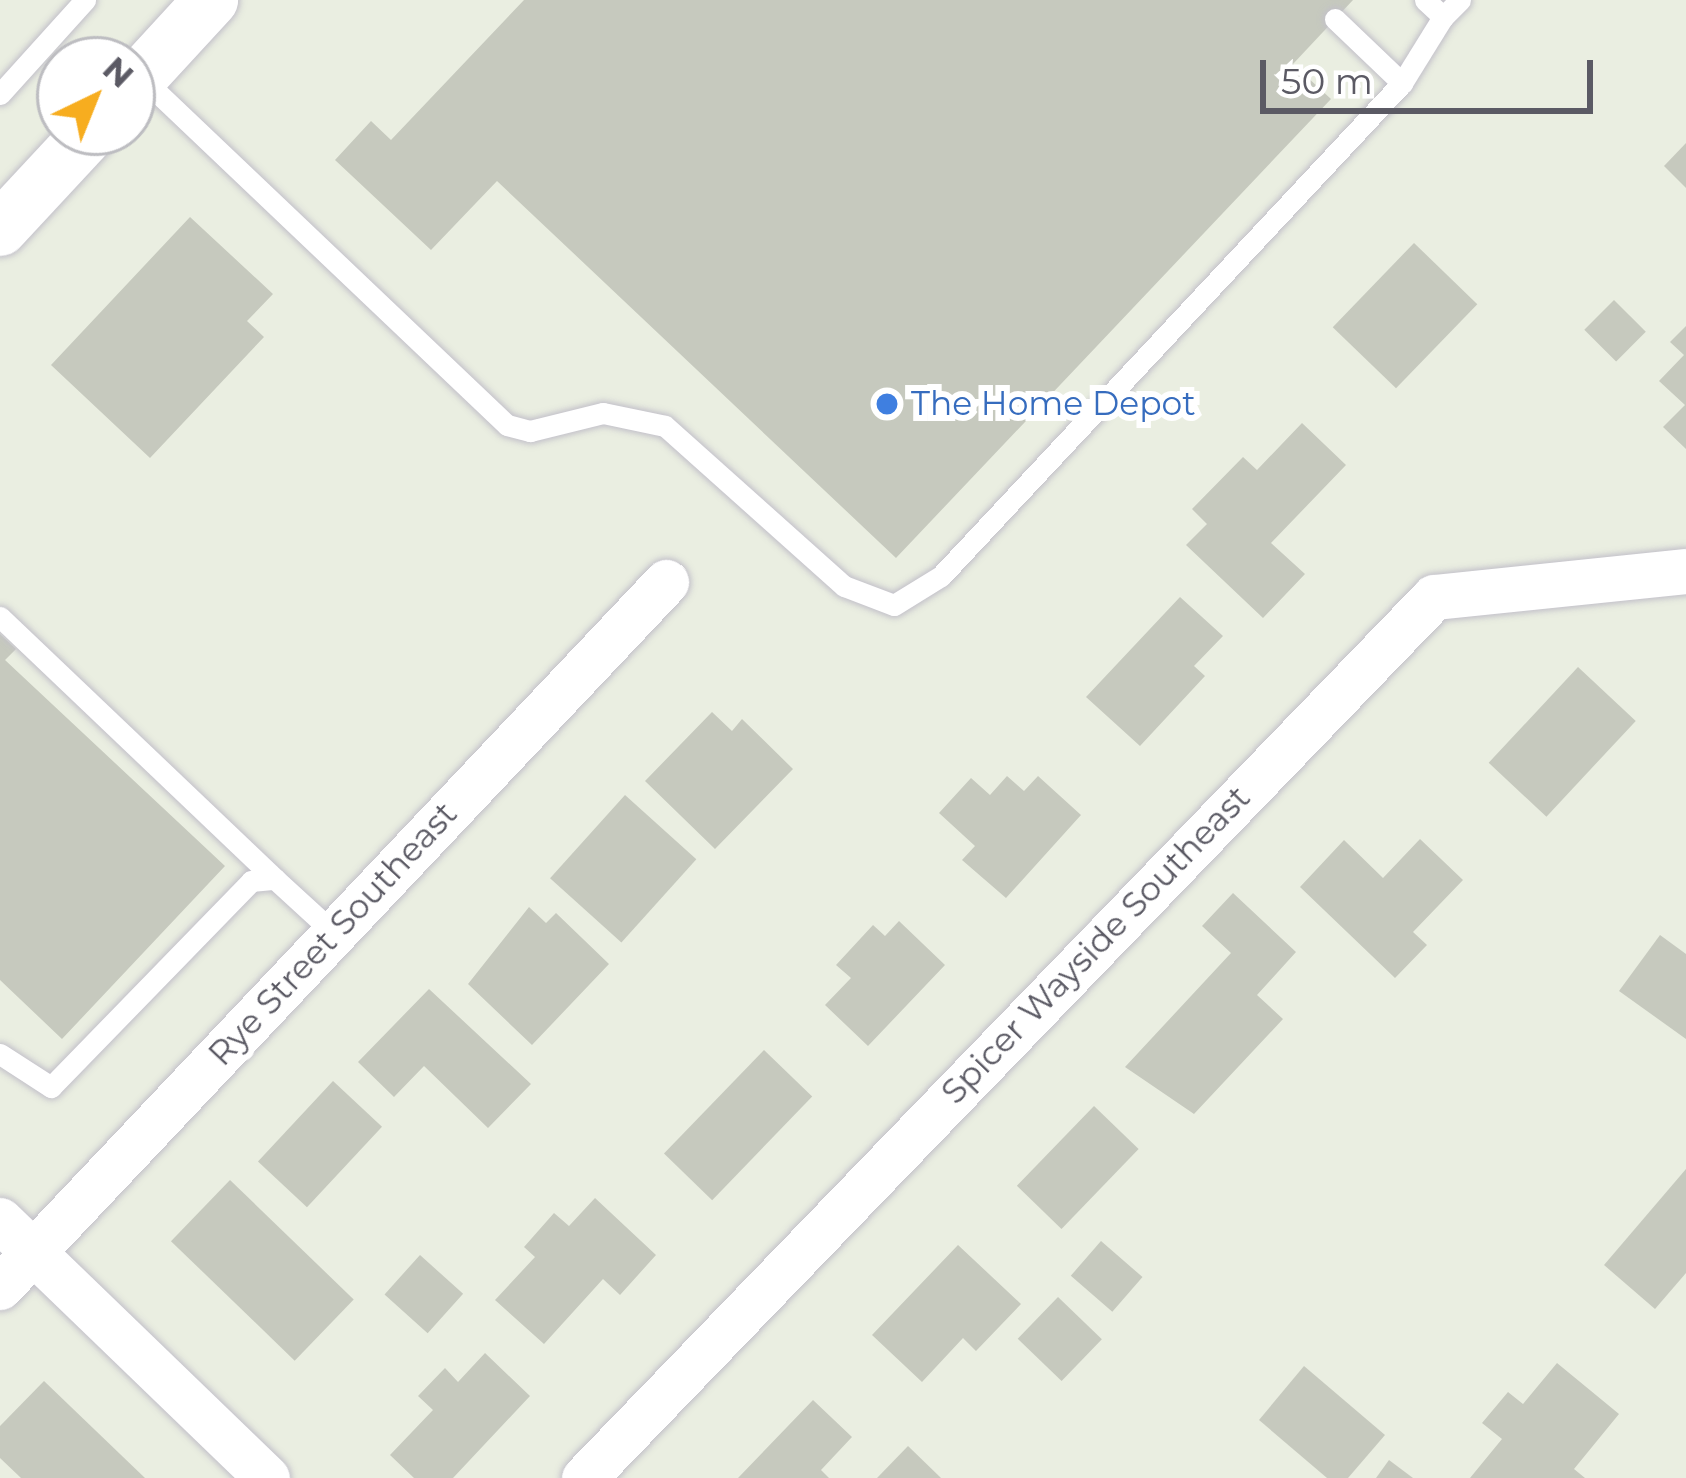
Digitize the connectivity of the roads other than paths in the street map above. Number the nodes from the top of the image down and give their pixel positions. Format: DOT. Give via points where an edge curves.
graph roads {
  1 [pos="85,0"];
  2 [pos="1425,0"];
  3 [pos="1460,0"];
  4 [pos="203,3"];
  5 [pos="1443,17"];
  6 [pos="1335,19"];
  7 [pos="156,58"];
  8 [pos="1402,83"];
  9 [pos="0,94"];
  10 [pos="156,100"];
  11 [pos="68,156"];
  12 [pos="0,229"];
  13 [pos="1686,571"];
  14 [pos="666,582"];
  15 [pos="0,617"];
  16 [pos="275,879"];
  17 [pos="334,933"];
  18 [pos="0,1054"];
  19 [pos="0,1220"];
  20 [pos="33,1251"];
  21 [pos="0,1287"];
  22 [pos="267,1478"];
  23 [pos="584,1478"];
  1 -- 9 [label="lane"];
  2 -- 5 [label="lane"];
  3 -- 5 [label="lane"];
  4 -- 7 [label="street"];
  5 -- 8 [label="lane"];
  6 -- 8 [label="lane"];
  8 -- 10 [label="lane" via="940,576 894,605 844,586 665,426 603,412 530,431 506,425"];
  11 -- 12 [label="street"];
  13 -- 23 [label="street, Spicer Wayside Southeast" via="1434,597"];
  14 -- 17 [label="street, Rye Street Southeast"];
  15 -- 16 [label="lane"];
  16 -- 17 [label="lane"];
  16 -- 18 [label="lane" via="250,880 51,1088"];
  17 -- 20 [label="street, Rye Street Southeast"];
  19 -- 20 [label="street"];
  20 -- 21 [label="street, Rye Street Southeast"];
  20 -- 22 [label="street"];
}
